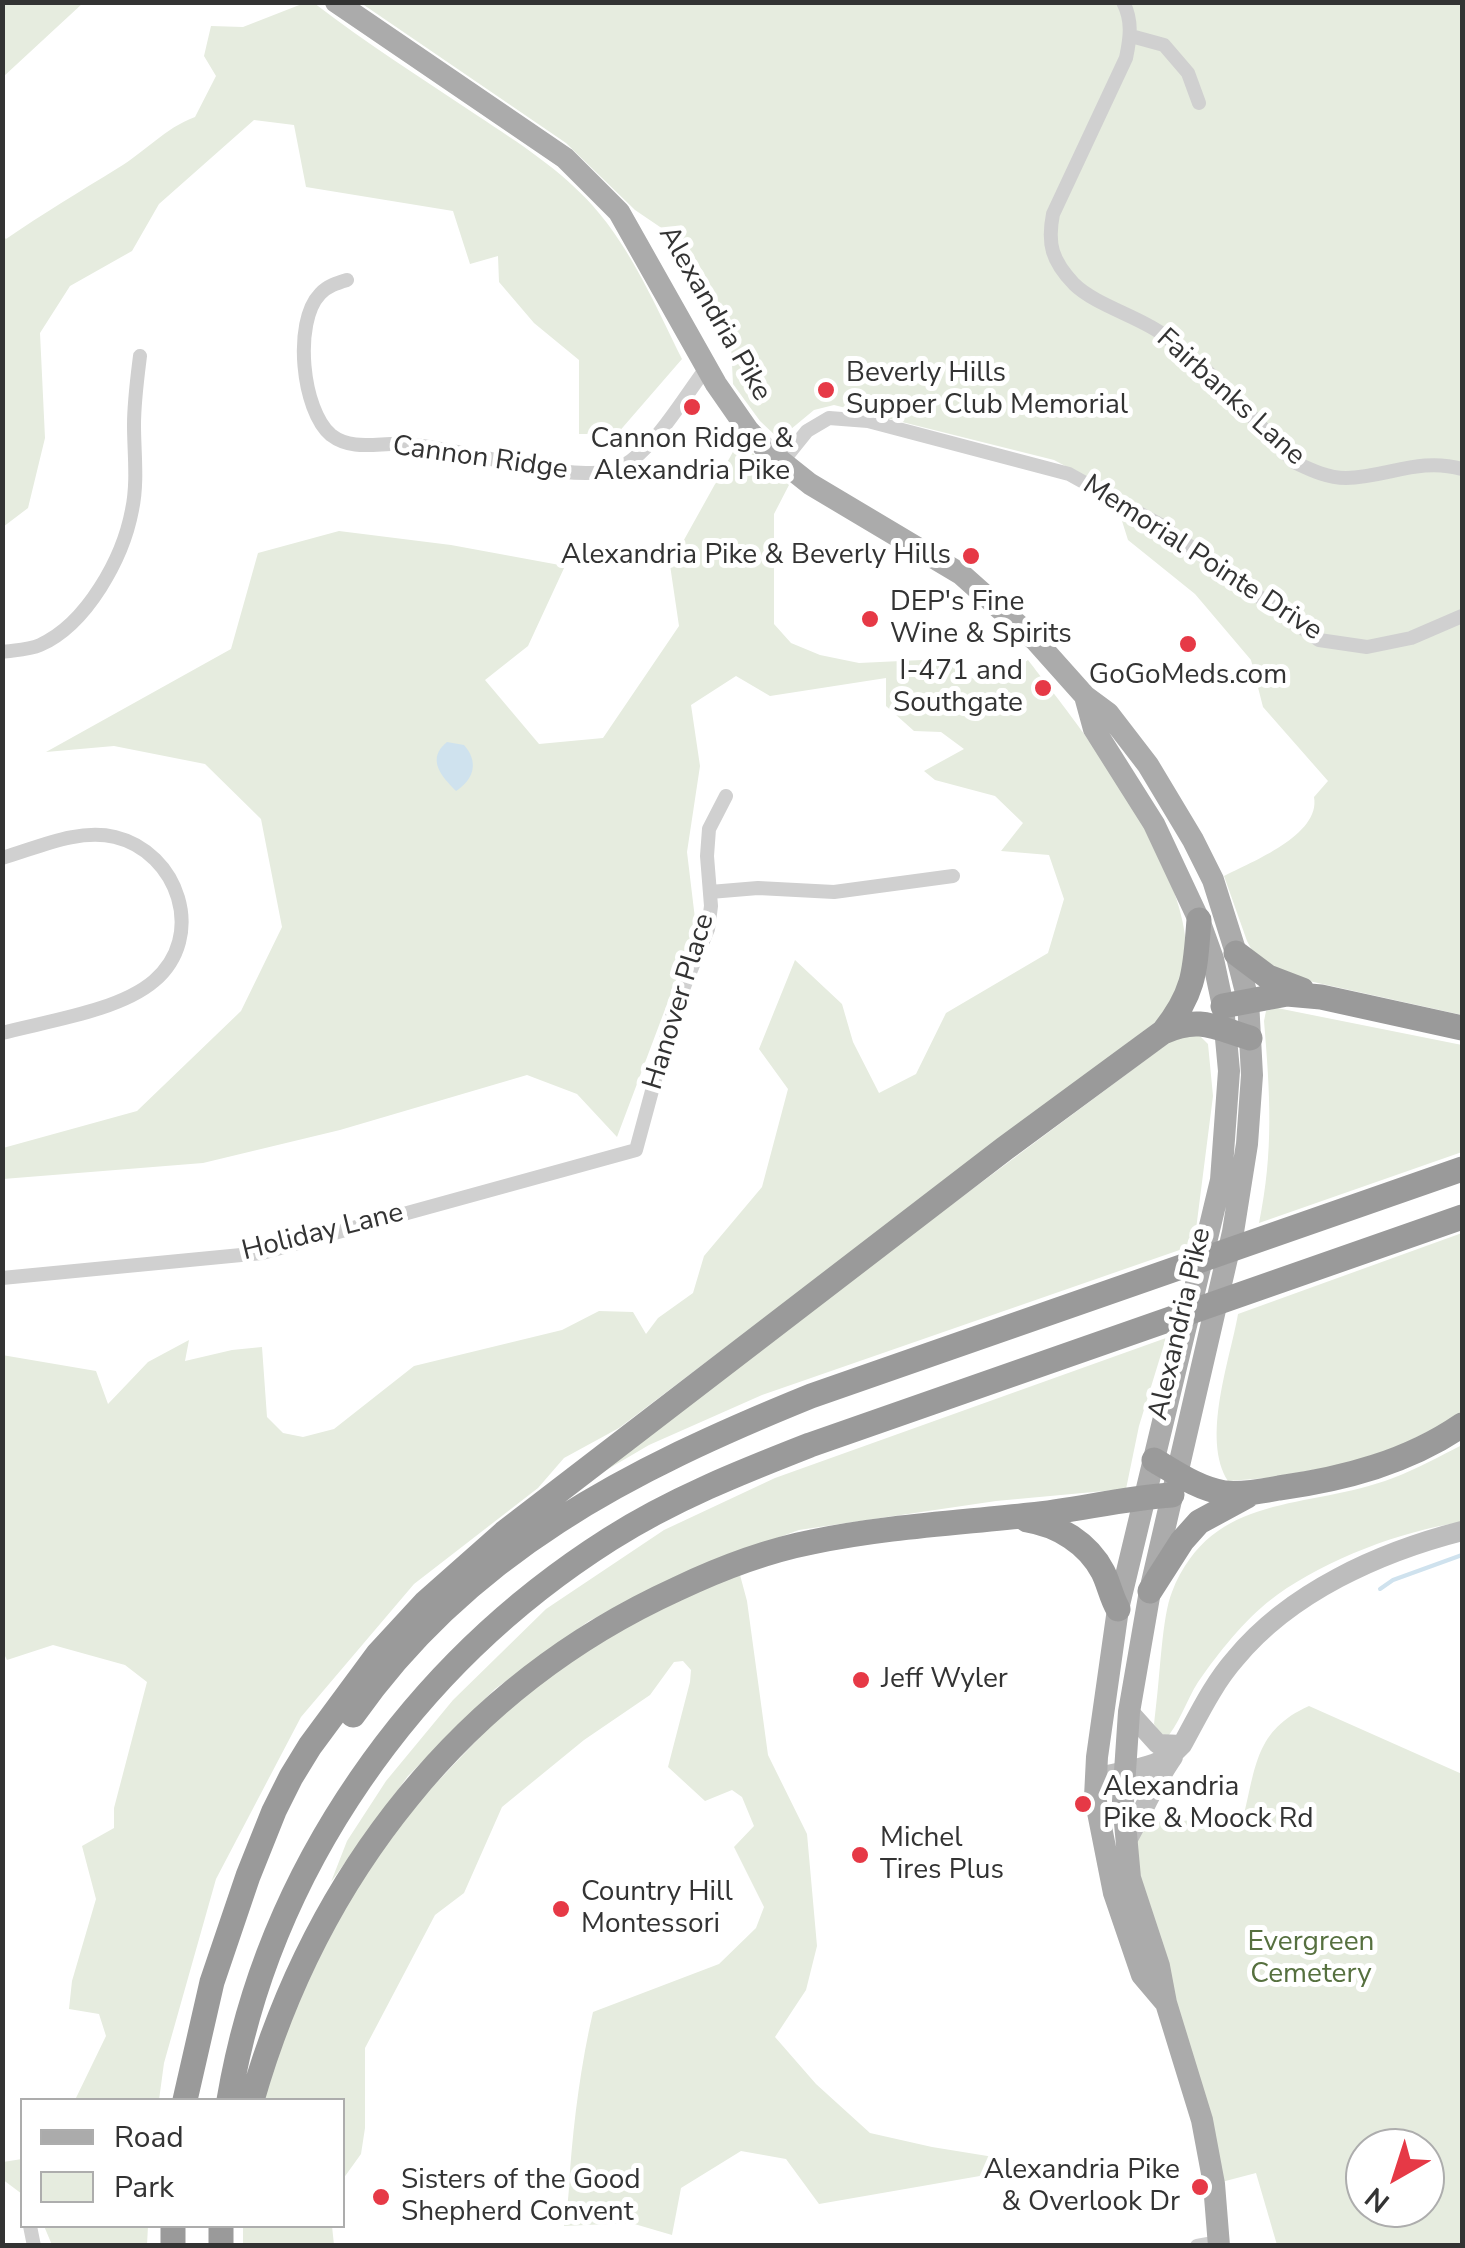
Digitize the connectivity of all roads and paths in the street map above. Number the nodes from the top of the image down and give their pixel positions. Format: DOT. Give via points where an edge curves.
graph roads {
  1 [pos="336,2"];
  2 [pos="1124,2"];
  3 [pos="1130,36"];
  4 [pos="1199,102"];
  5 [pos="347,280"];
  6 [pos="140,356"];
  7 [pos="706,367"];
  8 [pos="782,462"];
  9 [pos="1462,469"];
  10 [pos="1462,616"];
  11 [pos="2,652"];
  12 [pos="1084,696"];
  13 [pos="726,796"];
  14 [pos="2,858"];
  15 [pos="953,876"];
  16 [pos="710,892"];
  17 [pos="1199,920"];
  18 [pos="1236,953"];
  19 [pos="1321,997"];
  20 [pos="1237,1019"];
  21 [pos="1462,1028"];
  22 [pos="1163,1032"];
  23 [pos="2,1033"];
  24 [pos="636,1150"];
  25 [pos="1462,1169"];
  26 [pos="1462,1216"];
  27 [pos="2,1278"];
  28 [pos="1462,1426"];
  29 [pos="1168,1476"];
  30 [pos="1254,1492"];
  31 [pos="1145,1497"];
  32 [pos="1007,1517"];
  33 [pos="1462,1532"];
  34 [pos="1150,1592"];
  35 [pos="1118,1609"];
  36 [pos="1129,1712"];
  37 [pos="1182,1745"];
  38 [pos="1096,1767"];
  39 [pos="1124,1770"];
  40 [pos="1126,1842"];
  41 [pos="231,1927"];
  42 [pos="1166,2003"];
  43 [pos="184,2098"];
  44 [pos="229,2098"];
  45 [pos="253,2098"];
  46 [pos="1212,2244"];
  1 -- 7 [label="main road, Alexandria Pike" via="596,186 619,212"];
  2 -- 3 [label="street, Fairbanks Lane"];
  3 -- 4 [label="street" via="1164,45 1188,73"];
  3 -- 9 [label="street, Fairbanks Lane" via="1126,58 1053,214 1048,240 1076,286 1184,350 1294,462 1317,473 1346,478 1422,464"];
  5 -- 7 [label="street, Cannon Ridge" via="320,294 305,320 306,368 314,416 354,445 400,444 606,472 640,451"];
  6 -- 11 [label="street" via="135,483 122,547 74,619 38,646"];
  7 -- 8 [label="main road, Alexandria Pike" via="748,430"];
  8 -- 10 [label="street, Memorial Pointe Drive" via="807,431 828,418 868,420 1061,471 1103,490 1318,640 1367,647 1411,638"];
  8 -- 12 [label="main road, Alexandria Pike" via="962,574"];
  12 -- 17 [label="main road, Alexandria Pike" via="1094,729 1154,824"];
  12 -- 18 [label="main road, Alexandria Pike" via="1108,713 1172,804 1212,880"];
  13 -- 16 [label="street, Hanover Place" via="709,829"];
  14 -- 23 [label="street" via="76,837 114,836 166,870 182,922 177,946 156,980 128,997"];
  15 -- 16 [label="street" via="834,892"];
  16 -- 24 [label="street, Hanover Place" via="708,929 673,1014"];
  17 -- 20 [label="main road, Alexandria Pike"];
  17 -- 22 [label="highway" via="1192,986"];
  18 -- 19 [label="highway" via="1268,977"];
  18 -- 20 [label="main road, Alexandria Pike"];
  19 -- 20 [label="highway" via="1287,994"];
  19 -- 21 [label="highway"];
  20 -- 22 [label="highway" via="1184,1022"];
  20 -- 29 [label="main road, Alexandria Pike" via="1220,1180"];
  22 -- 41 [label="highway" via="504,1533 426,1602 310,1746 274,1811"];
  24 -- 27 [label="street, Holiday Lane" via="274,1250"];
  25 -- 41 [label="highway" via="811,1396 714,1435 562,1516 434,1620 363,1700 308,1778"];
  26 -- 44 [label="highway" via="810,1446 684,1498 535,1591 405,1717 316,1851 250,2004"];
  28 -- 30 [label="highway" via="1385,1464"];
  29 -- 30 [label="highway" via="1228,1493"];
  29 -- 31 [label="highway"];
  29 -- 31 [label="main road, Alexandria Pike"];
  29 -- 34 [label="main road, Alexandria Pike"];
  30 -- 34 [label="highway" via="1199,1522"];
  31 -- 32 [label="highway"];
  31 -- 35 [label="main road, Alexandria Pike"];
  32 -- 35 [label="highway" via="1042,1523 1088,1550"];
  32 -- 45 [label="highway" via="810,1542 752,1559 618,1618 529,1677 424,1774 345,1882 288,1992"];
  33 -- 37 [label="main road" via="1403,1550 1289,1608 1233,1661"];
  34 -- 36 [label="main road, Alexandria Pike"];
  35 -- 38 [label="main road, Alexandria Pike"];
  36 -- 37 [label="main road" via="1158,1744"];
  36 -- 39 [label="main road, Alexandria Pike"];
  37 -- 39 [label="main road" via="1157,1764"];
  37 -- 40 [label="main road"];
  38 -- 39 [label="main road"];
  38 -- 42 [label="main road, Alexandria Pike" via="1095,1797 1114,1893 1142,1975"];
  39 -- 40 [label="main road, Alexandria Pike"];
  40 -- 42 [label="main road, Alexandria Pike"];
  41 -- 43 [label="highway"];
  42 -- 46 [label="main road, Alexandria Pike" via="1202,2120 1214,2184"];
}
